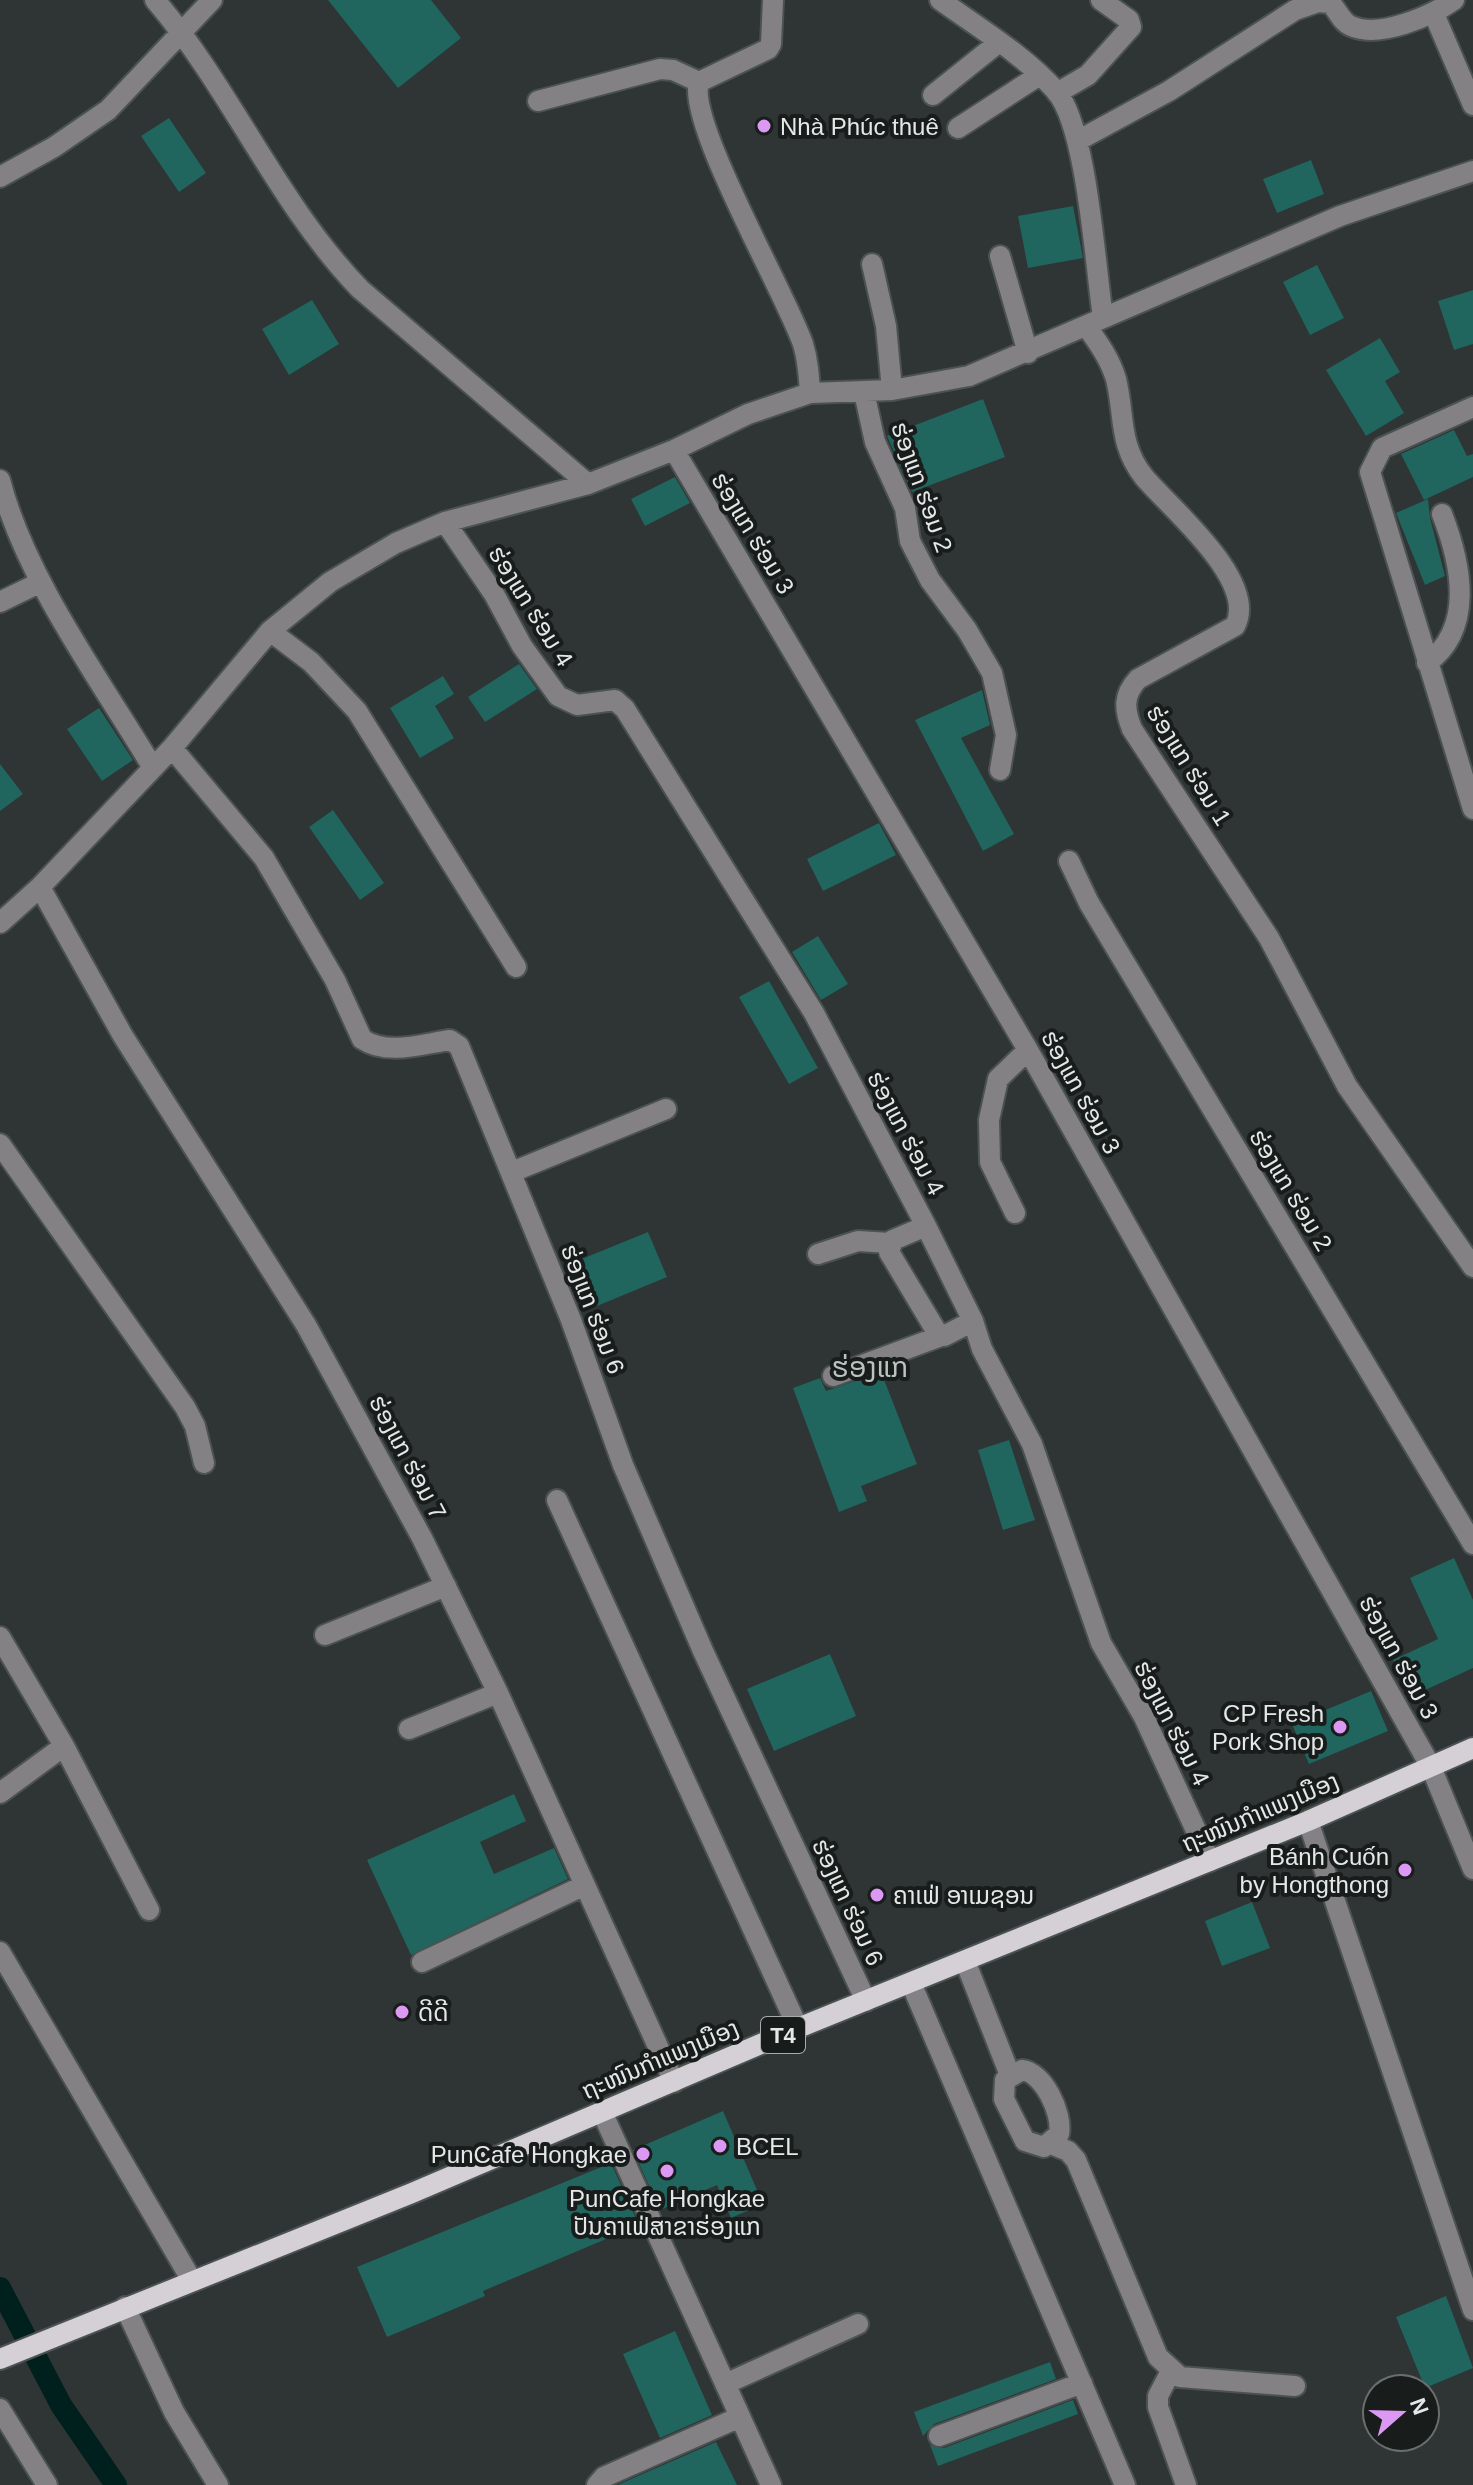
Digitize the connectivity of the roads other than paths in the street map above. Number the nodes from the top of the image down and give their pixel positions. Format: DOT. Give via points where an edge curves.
graph roads {
  1 [pos="155,0"];
  2 [pos="212,0"];
  3 [pos="773,0"];
  4 [pos="940,0"];
  5 [pos="1101,0"];
  6 [pos="1454,0"];
  7 [pos="1330,2"];
  8 [pos="1434,14"];
  9 [pos="181,31"];
  10 [pos="998,43"];
  11 [pos="1038,76"];
  12 [pos="699,82"];
  13 [pos="1057,93"];
  14 [pos="933,95"];
  15 [pos="538,101"];
  16 [pos="1473,105"];
  17 [pos="958,128"];
  18 [pos="1079,140"];
  19 [pos="1473,171"];
  20 [pos="0,177"];
  21 [pos="1000,256"];
  22 [pos="872,264"];
  23 [pos="1094,321"];
  24 [pos="1028,353"];
  25 [pos="892,390"];
  26 [pos="864,392"];
  27 [pos="810,393"];
  28 [pos="1473,407"];
  29 [pos="674,450"];
  30 [pos="0,480"];
  31 [pos="588,484"];
  32 [pos="1442,514"];
  33 [pos="445,522"];
  34 [pos="41,582"];
  35 [pos="0,602"];
  36 [pos="270,631"];
  37 [pos="1427,663"];
  38 [pos="172,748"];
  39 [pos="153,768"];
  40 [pos="1000,770"];
  41 [pos="1473,809"];
  42 [pos="1069,861"];
  43 [pos="40,887"];
  44 [pos="0,923"];
  45 [pos="516,967"];
  46 [pos="1028,1050"];
  47 [pos="666,1109"];
  48 [pos="0,1144"];
  49 [pos="512,1172"];
  50 [pos="1015,1213"];
  51 [pos="926,1226"];
  52 [pos="890,1243"];
  53 [pos="818,1254"];
  54 [pos="1473,1267"];
  55 [pos="973,1321"];
  56 [pos="941,1336"];
  57 [pos="833,1376"];
  58 [pos="204,1463"];
  59 [pos="557,1500"];
  60 [pos="1473,1544"];
  61 [pos="446,1586"];
  62 [pos="325,1635"];
  63 [pos="0,1637"];
  64 [pos="498,1693"];
  65 [pos="409,1729"];
  66 [pos="64,1746"];
  67 [pos="1473,1748"];
  68 [pos="1431,1767"];
  69 [pos="0,1793"];
  70 [pos="1308,1821"];
  71 [pos="1210,1861"];
  72 [pos="1473,1869"];
  73 [pos="583,1886"];
  74 [pos="149,1910"];
  75 [pos="0,1952"];
  76 [pos="965,1961"];
  77 [pos="422,1962"];
  78 [pos="911,1983"];
  79 [pos="866,2001"];
  80 [pos="798,2028"];
  81 [pos="1010,2075"];
  82 [pos="674,2082"];
  83 [pos="602,2112"];
  84 [pos="1051,2144"];
  85 [pos="191,2279"];
  86 [pos="125,2307"];
  87 [pos="1473,2310"];
  88 [pos="858,2324"];
  89 [pos="0,2359"];
  90 [pos="1171,2371"];
  91 [pos="1082,2383"];
  92 [pos="725,2384"];
  93 [pos="1295,2386"];
  94 [pos="0,2409"];
  95 [pos="740,2417"];
  96 [pos="939,2436"];
  97 [pos="47,2485"];
  98 [pos="218,2485"];
  99 [pos="597,2485"];
  100 [pos="771,2485"];
  101 [pos="1125,2485"];
  102 [pos="1186,2485"];
  1 -- 9 [label="street"];
  2 -- 9 [label="street"];
  3 -- 12 [label="street" via="768,49"];
  4 -- 10 [label="street"];
  5 -- 13 [label="street" via="1131,27 1088,75"];
  6 -- 8 [label="street"];
  7 -- 8 [label="street" via="1349,25 1369,30"];
  7 -- 18 [label="street" via="1295,10 1169,91"];
  8 -- 16 [label="street"];
  9 -- 20 [label="street" via="108,110"];
  9 -- 31 [label="street" via="331,259"];
  10 -- 11 [label="street"];
  10 -- 14 [label="street"];
  11 -- 13 [label="street"];
  11 -- 17 [label="street"];
  12 -- 15 [label="street" via="660,69"];
  12 -- 27 [label="street" via="698,101 726,181 804,348"];
  13 -- 18 [label="street"];
  18 -- 23 [label="street"];
  19 -- 23 [label="street" via="1340,216"];
  21 -- 24 [label="street"];
  22 -- 25 [label="street" via="886,326"];
  23 -- 24 [label="street"];
  23 -- 54 [label="street, ຮ່ອງແກ ຮ່ອມ 1" via="1116,381 1126,446 1143,475 1187,520 1240,600 1235,626 1138,679 1129,688 1125,712 1269,938 1347,1086"];
  24 -- 25 [label="street" via="969,376"];
  25 -- 26 [label="street"];
  26 -- 27 [label="street"];
  26 -- 40 [label="street, ຮ່ອງແກ ຮ່ອມ 2" via="875,442 905,508 910,541 992,673 1006,735"];
  27 -- 29 [label="street" via="748,414"];
  28 -- 37 [label="street" via="1382,448 1370,472"];
  29 -- 31 [label="street"];
  29 -- 46 [label="street, ຮ່ອງແກ ຮ່ອມ 3"];
  30 -- 34 [label="street" via="6,506"];
  31 -- 33 [label="street"];
  32 -- 37 [label="street" via="1470,586 1471,607 1457,643"];
  33 -- 36 [label="street" via="363,561"];
  33 -- 51 [label="street, ຮ່ອງແກ ຮ່ອມ 4" via="558,696 577,705 615,700 625,709 814,1013"];
  34 -- 35 [label="street"];
  34 -- 39 [label="street"];
  36 -- 38 [label="street"];
  36 -- 45 [label="street" via="311,662 357,711"];
  37 -- 41 [label="street"];
  38 -- 39 [label="street"];
  38 -- 49 [label="street, ຮ່ອງແກ ຮ່ອມ 6" via="264,858 335,980 362,1039 382,1047 450,1040 459,1046"];
  39 -- 43 [label="street"];
  42 -- 60 [label="street, ຮ່ອງແກ ຮ່ອມ 2" via="1089,903"];
  43 -- 44 [label="street"];
  43 -- 61 [label="street, ຮ່ອງແກ ຮ່ອມ 7" via="123,1036 306,1325"];
  46 -- 50 [label="street" via="998,1079 989,1120 990,1162"];
  46 -- 68 [label="street, ຮ່ອງແກ ຮ່ອມ 3"];
  47 -- 49 [label="street"];
  48 -- 58 [label="street" via="185,1407"];
  49 -- 79 [label="street, ຮ່ອງແກ ຮ່ອມ 6" via="629,1479"];
  51 -- 52 [label="street"];
  51 -- 55 [label="street, ຮ່ອງແກ ຮ່ອມ 4"];
  52 -- 53 [label="street" via="858,1241"];
  52 -- 56 [label="street" via="889,1252"];
  55 -- 56 [label="street"];
  55 -- 71 [label="street, ຮ່ອງແກ ຮ່ອມ 4" via="1032,1444 1101,1643 1144,1717"];
  56 -- 57 [label="street"];
  59 -- 80 [label="street"];
  61 -- 62 [label="street"];
  61 -- 64 [label="street, ຮ່ອງແກ ຮ່ອມ 7"];
  63 -- 66 [label="street"];
  64 -- 65 [label="street"];
  64 -- 73 [label="street, ຮ່ອງແກ ຮ່ອມ 7"];
  66 -- 69 [label="street"];
  66 -- 74 [label="street"];
  67 -- 68 [label="main road, ຖະໜົນກຳແພງເມືອງ / T4"];
  68 -- 70 [label="main road, ຖະໜົນກຳແພງເມືອງ / T4"];
  68 -- 72 [label="street, ຮ່ອງແກ ຮ່ອມ 3"];
  70 -- 71 [label="main road, ຖະໜົນກຳແພງເມືອງ / T4"];
  70 -- 87 [label="street"];
  71 -- 76 [label="main road, ຖະໜົນກຳແພງເມືອງ / T4"];
  73 -- 77 [label="street"];
  73 -- 82 [label="street, ຮ່ອງແກ ຮ່ອມ 7"];
  75 -- 85 [label="street"];
  76 -- 78 [label="main road, ຖະໜົນກຳແພງເມືອງ / T4"];
  76 -- 81 [label="street"];
  78 -- 79 [label="main road, ຖະໜົນກຳແພງເມືອງ / T4"];
  78 -- 91 [label="street"];
  79 -- 80 [label="main road, ຖະໜົນກຳແພງເມືອງ / T4"];
  80 -- 82 [label="main road, ຖະໜົນກຳແພງເມືອງ / T4"];
  81 -- 84 [label="street" via="1003,2093 1021,2136 1031,2145"];
  81 -- 84 [label="street" via="1022,2070 1039,2078 1061,2127"];
  82 -- 83 [label="main road, ຖະໜົນກຳແພງເມືອງ / T4"];
  83 -- 85 [label="main road, ຖະໜົນກຳແພງເມືອງ / T4"];
  83 -- 92 [label="street"];
  84 -- 90 [label="street" via="1076,2160 1158,2357"];
  85 -- 86 [label="main road, ຖະໜົນກຳແພງເມືອງ / T4"];
  86 -- 89 [label="main road, ຖະໜົນກຳແພງເມືອງ / T4"];
  86 -- 98 [label="street" via="174,2412"];
  88 -- 92 [label="street"];
  90 -- 93 [label="street" via="1180,2377"];
  90 -- 102 [label="street" via="1158,2407"];
  91 -- 96 [label="street"];
  91 -- 101 [label="street"];
  92 -- 95 [label="street"];
  94 -- 97 [label="street"];
  95 -- 99 [label="street" via="604,2477"];
  95 -- 100 [label="street"];
}
